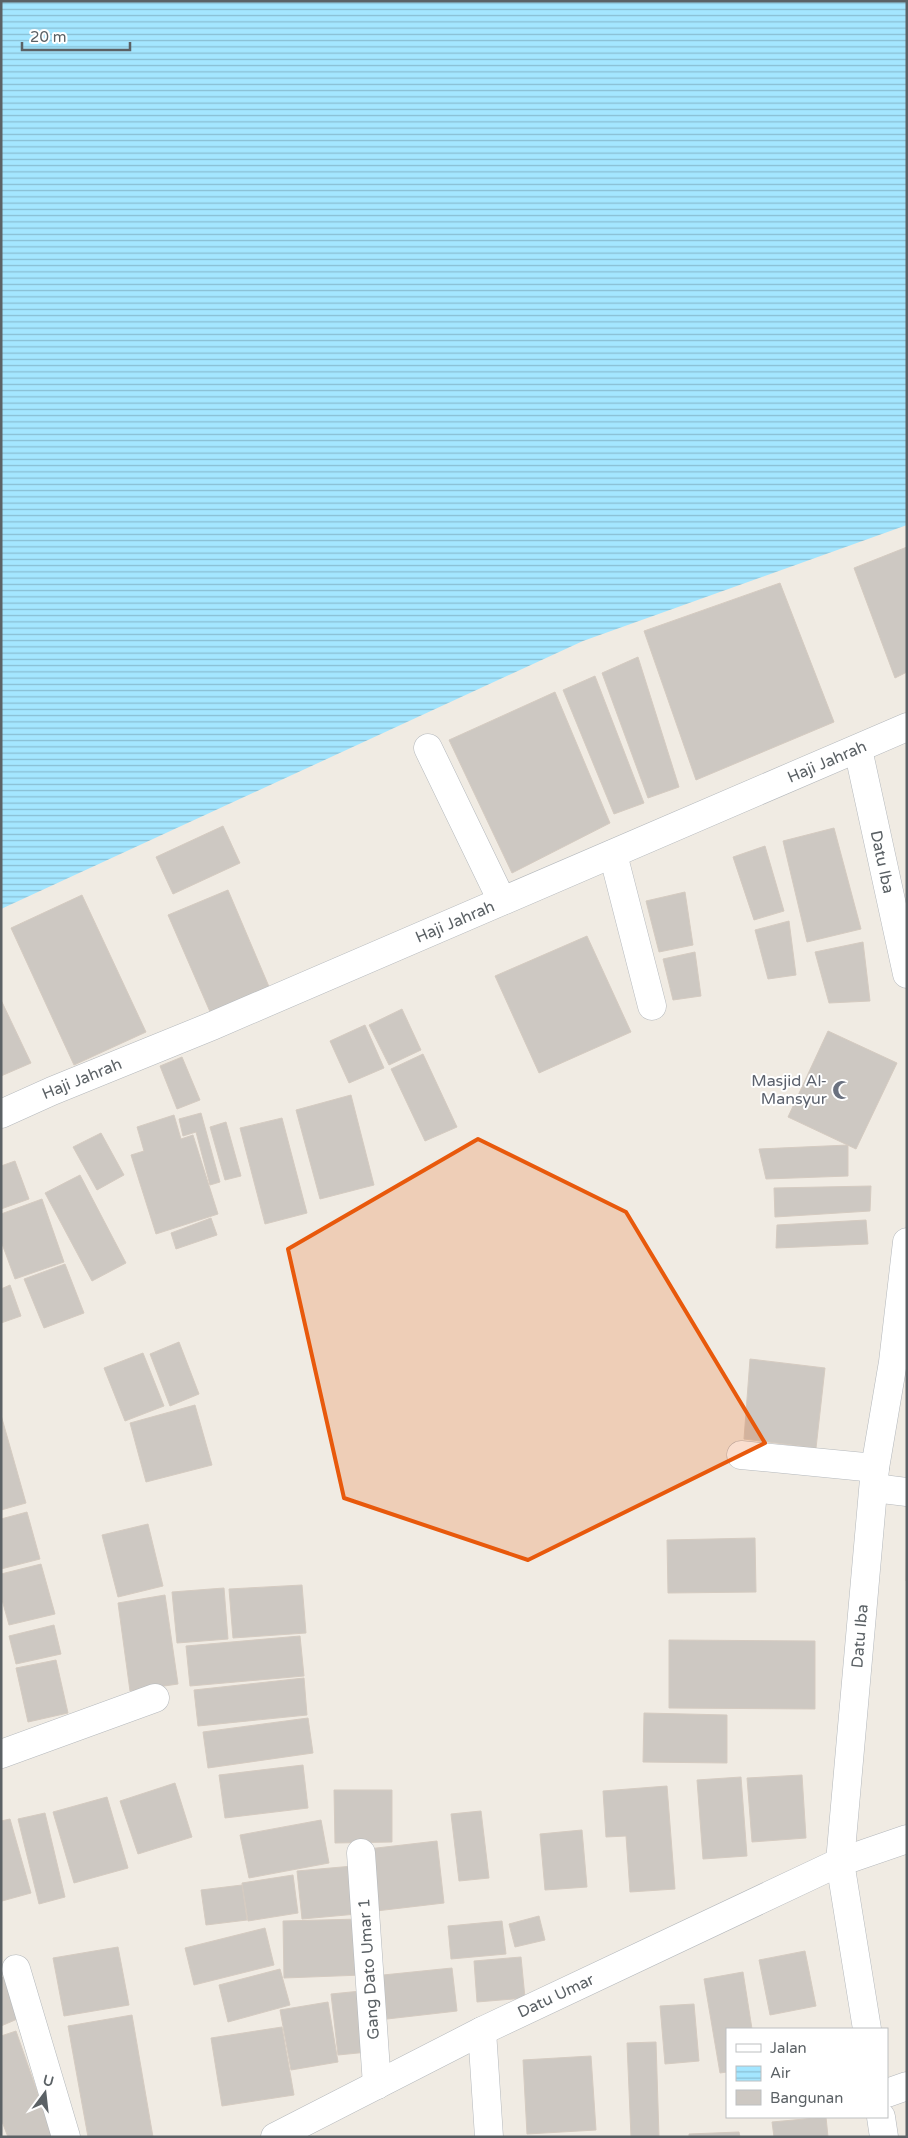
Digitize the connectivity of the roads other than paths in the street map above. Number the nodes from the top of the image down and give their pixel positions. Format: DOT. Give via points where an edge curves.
graph roads {
  1 [pos="907,727"];
  2 [pos="428,748"];
  3 [pos="858,749"];
  4 [pos="613,854"];
  5 [pos="502,901"];
  6 [pos="907,974"];
  7 [pos="652,1006"];
  8 [pos="1,1114"];
  9 [pos="907,1242"];
  10 [pos="741,1455"];
  11 [pos="874,1478"];
  12 [pos="907,1492"];
  13 [pos="156,1698"];
  14 [pos="1,1754"];
  15 [pos="907,1839"];
  16 [pos="361,1853"];
  17 [pos="840,1862"];
  18 [pos="16,1969"];
  19 [pos="867,2028"];
  20 [pos="482,2031"];
  21 [pos="377,2085"];
  22 [pos="907,2086"];
  23 [pos="888,2093"];
  24 [pos="881,2118"];
  25 [pos="66,2137"];
  26 [pos="275,2137"];
  27 [pos="489,2137"];
  28 [pos="884,2137"];
  1 -- 3 [label="street, Haji Jahrah"];
  2 -- 5 [label="street"];
  3 -- 4 [label="street, Haji Jahrah"];
  3 -- 6 [label="street, Datu Iba"];
  4 -- 5 [label="street, Haji Jahrah"];
  4 -- 7 [label="street"];
  5 -- 8 [label="street, Haji Jahrah"];
  9 -- 11 [label="street, Datu Iba"];
  10 -- 11 [label="street"];
  11 -- 12 [label="street"];
  11 -- 17 [label="street, Datu Iba"];
  13 -- 14 [label="street"];
  15 -- 17 [label="street, Datu Umar"];
  16 -- 21 [label="street, Gang Dato Umar 1"];
  17 -- 19 [label="street, Datu Iba"];
  17 -- 20 [label="street, Datu Umar"];
  18 -- 25 [label="street"];
  20 -- 21 [label="street, Datu Umar"];
  20 -- 27 [label="street"];
  21 -- 26 [label="street, Datu Umar"];
  22 -- 23 [label="street"];
  24 -- 28 [label="street"];
}
